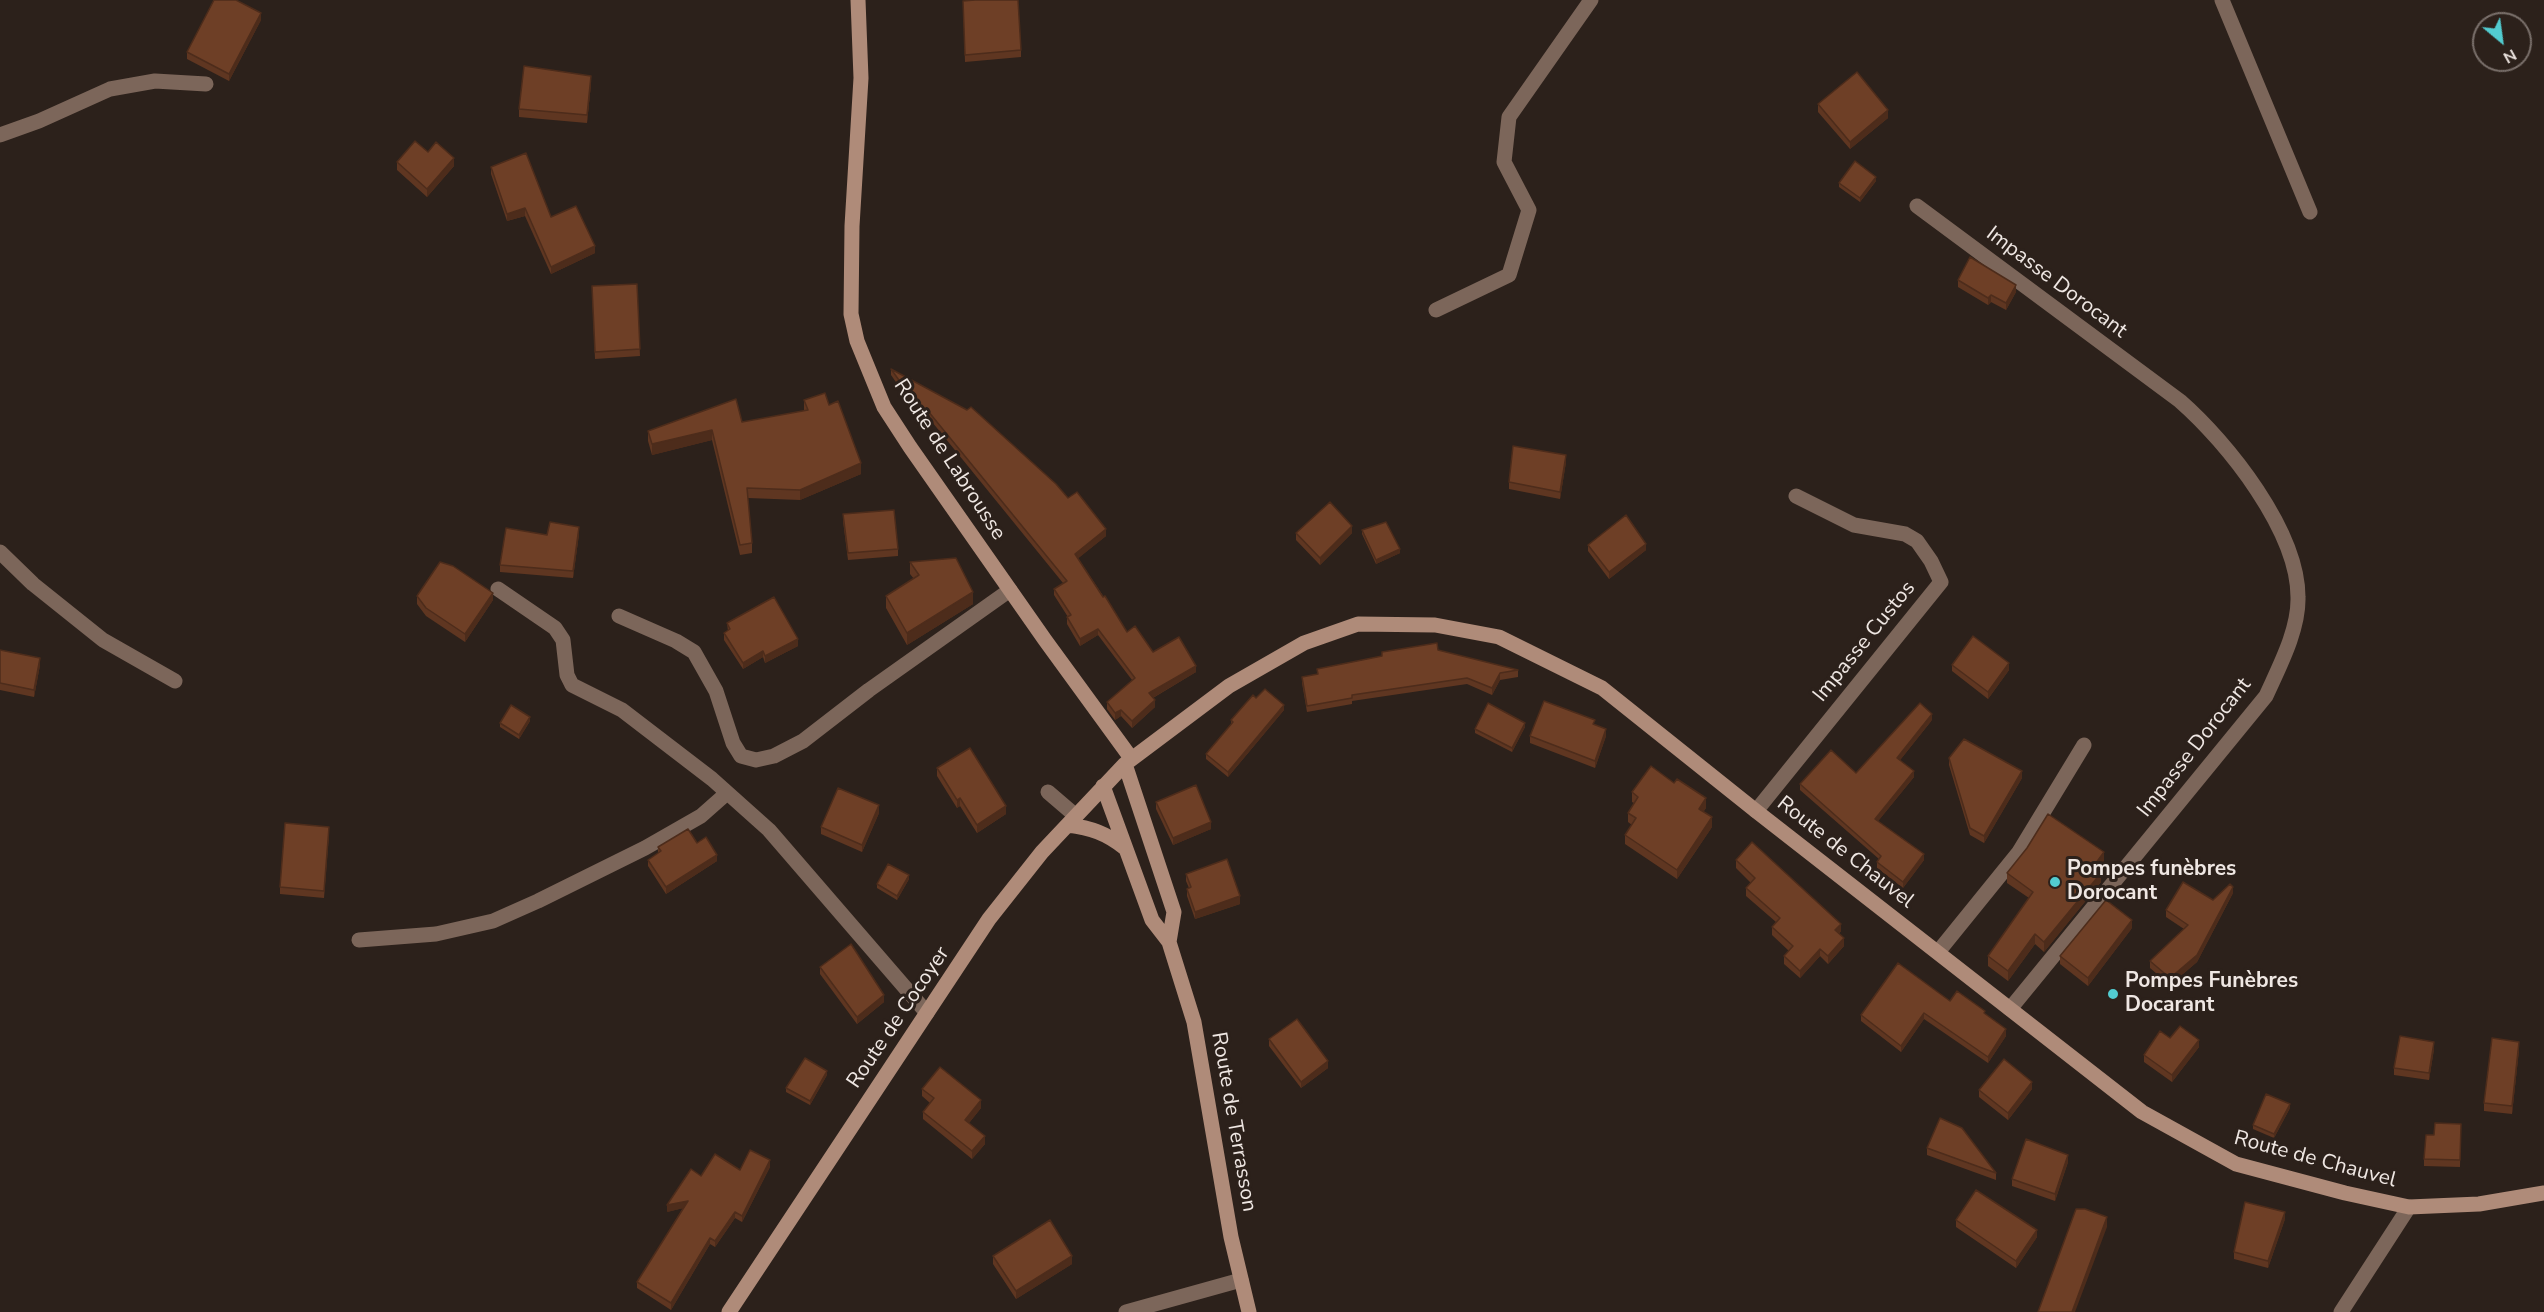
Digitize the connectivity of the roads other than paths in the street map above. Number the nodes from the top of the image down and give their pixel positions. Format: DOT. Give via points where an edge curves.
graph roads {
  1 [pos="858,0"];
  2 [pos="1591,0"];
  3 [pos="2222,0"];
  4 [pos="206,84"];
  5 [pos="0,135"];
  6 [pos="1917,206"];
  7 [pos="2310,212"];
  8 [pos="1436,310"];
  9 [pos="1796,496"];
  10 [pos="0,552"];
  11 [pos="498,589"];
  12 [pos="1010,590"];
  13 [pos="618,616"];
  14 [pos="175,681"];
  15 [pos="2084,746"];
  16 [pos="1128,761"];
  17 [pos="1103,786"];
  18 [pos="727,792"];
  19 [pos="1048,792"];
  20 [pos="1756,811"];
  21 [pos="1072,820"];
  22 [pos="1126,848"];
  23 [pos="359,940"];
  24 [pos="1168,942"];
  25 [pos="1938,952"];
  26 [pos="2010,1009"];
  27 [pos="927,1013"];
  28 [pos="2544,1193"];
  29 [pos="2409,1207"];
  30 [pos="1241,1280"];
  31 [pos="729,1312"];
  32 [pos="1126,1312"];
  33 [pos="1249,1312"];
  34 [pos="2341,1312"];
  1 -- 12 [label="main road, Route de Labrousse" via="861,78 851,303 857,341 884,407"];
  2 -- 8 [label="street" via="1509,117 1504,162 1529,210 1509,275"];
  3 -- 7 [label="street"];
  4 -- 5 [label="street" via="155,81 111,89"];
  6 -- 26 [label="street, Impasse Dorocant" via="2205,423 2269,508 2295,562 2298,598 2291,636 2266,696"];
  9 -- 20 [label="street, Impasse Custos" via="1854,525 1905,534 1917,541 1941,582"];
  10 -- 14 [label="street" via="33,584 104,640"];
  11 -- 18 [label="street" via="555,628 563,640 572,685 622,710"];
  12 -- 13 [label="street" via="803,741 774,756 756,760 741,756 733,743 716,691 694,652"];
  12 -- 16 [label="main road, Route de Labrousse"];
  15 -- 25 [label="street" via="2019,852"];
  16 -- 17 [label="main road, Route de Cocoyer"];
  16 -- 20 [label="main road, Route de Chauvel" via="1229,686 1304,643 1358,624 1435,625 1499,637 1602,688"];
  16 -- 24 [label="main road, Route de Terrasson" via="1174,912"];
  17 -- 21 [label="main road, Route de Cocoyer"];
  17 -- 22 [label="main road, Route de Terrasson"];
  18 -- 23 [label="street" via="700,816 645,848 493,921 436,934"];
  18 -- 27 [label="street" via="769,830"];
  19 -- 21 [label="street"];
  20 -- 25 [label="main road, Route de Chauvel"];
  21 -- 22 [label="main road" via="1108,834"];
  21 -- 27 [label="main road, Route de Cocoyer" via="989,919"];
  22 -- 24 [label="main road, Route de Terrasson" via="1152,920"];
  24 -- 30 [label="main road, Route de Terrasson" via="1194,1022"];
  25 -- 26 [label="main road, Route de Chauvel"];
  26 -- 29 [label="main road, Route de Chauvel" via="2142,1112 2236,1164"];
  27 -- 31 [label="main road, Route de Cocoyer"];
  28 -- 29 [label="main road, Route de Chauvel" via="2479,1204"];
  29 -- 34 [label="street"];
  30 -- 32 [label="street"];
  30 -- 33 [label="main road, Route de Terrasson"];
}
